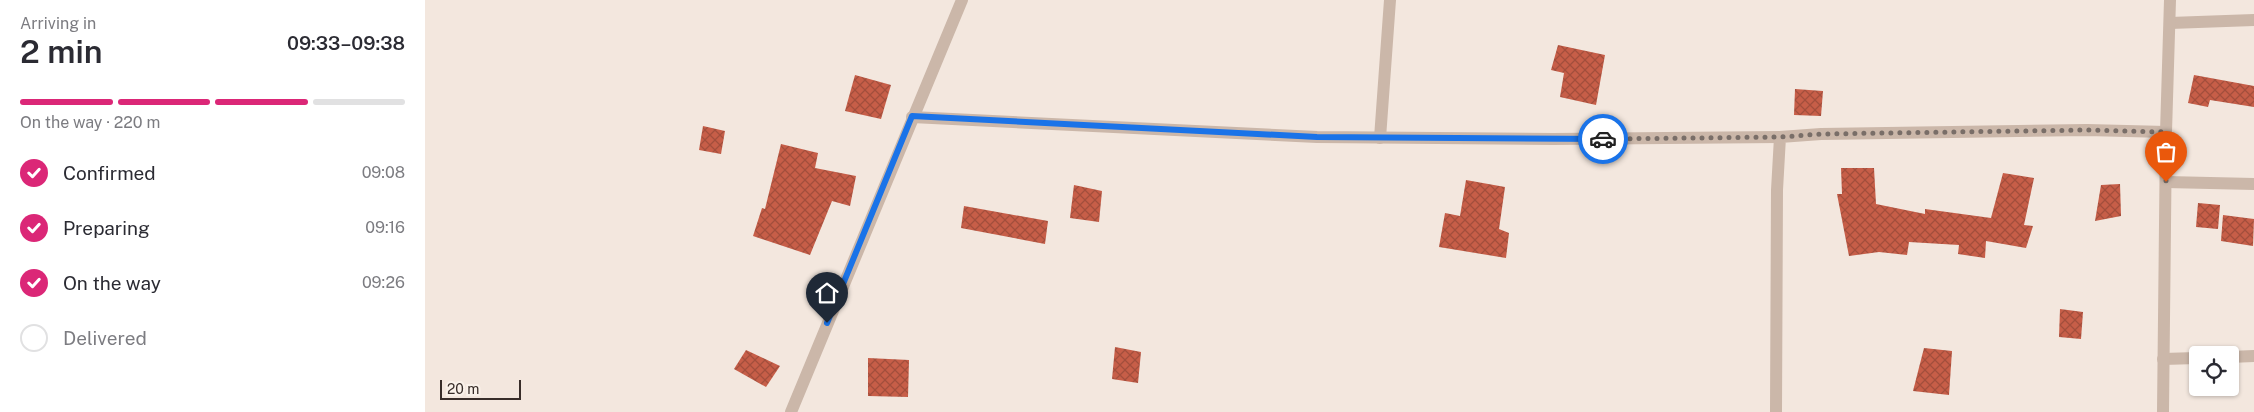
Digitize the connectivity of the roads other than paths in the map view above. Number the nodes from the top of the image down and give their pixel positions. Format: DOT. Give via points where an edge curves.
graph roads {
  1 [pos="962,0"];
  2 [pos="1390,0"];
  3 [pos="2170,0"];
  4 [pos="2254,20"];
  5 [pos="2170,24"];
  6 [pos="912,116"];
  7 [pos="2166,132"];
  8 [pos="1780,137"];
  9 [pos="1380,138"];
  10 [pos="2166,182"];
  11 [pos="2254,184"];
  12 [pos="2254,356"];
  13 [pos="2239,357"];
  14 [pos="2163,358"];
  15 [pos="2189,358"];
  16 [pos="791,412"];
  17 [pos="1775,412"];
  18 [pos="2163,412"];
  1 -- 6 [label="street"];
  2 -- 9 [label="street"];
  3 -- 5 [label="street"];
  4 -- 5 [label="street"];
  5 -- 7 [label="street"];
  6 -- 9 [label="street"];
  6 -- 16 [label="street"];
  7 -- 8 [label="street" via="2087,130"];
  7 -- 10 [label="street"];
  8 -- 9 [label="street"];
  8 -- 17 [label="street"];
  10 -- 11 [label="street"];
  10 -- 14 [label="street"];
  12 -- 13 [label="street"];
  14 -- 15 [label="street"];
  14 -- 18 [label="street"];
}
